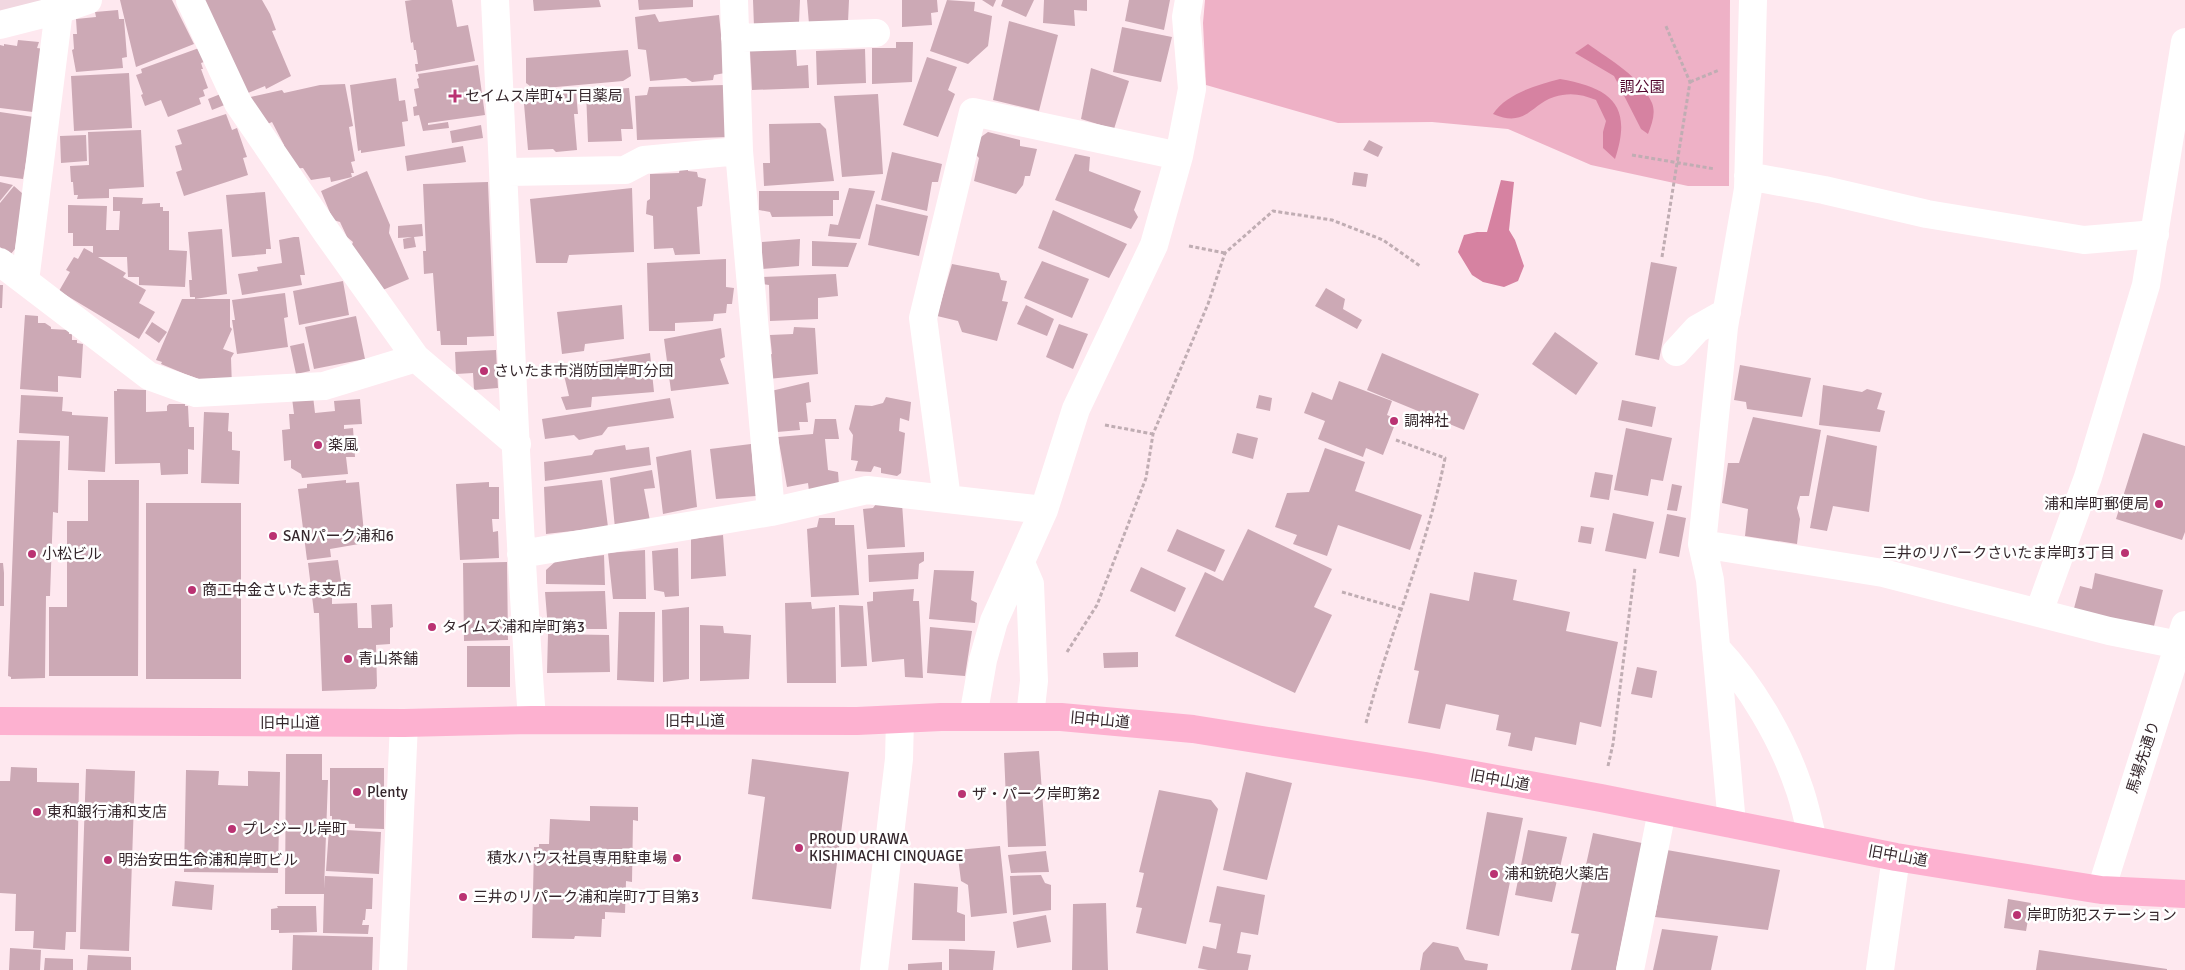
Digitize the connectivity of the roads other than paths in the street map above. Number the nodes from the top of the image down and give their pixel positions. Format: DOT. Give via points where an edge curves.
graph roads {
  1 [pos="88,0"];
  2 [pos="190,0"];
  3 [pos="495,0"];
  4 [pos="734,0"];
  5 [pos="1189,0"];
  6 [pos="1753,0"];
  7 [pos="59,10"];
  8 [pos="0,25"];
  9 [pos="876,33"];
  10 [pos="735,38"];
  11 [pos="2185,42"];
  12 [pos="739,151"];
  13 [pos="1179,156"];
  14 [pos="504,172"];
  15 [pos="1748,176"];
  16 [pos="2155,234"];
  17 [pos="0,262"];
  18 [pos="25,282"];
  19 [pos="1727,312"];
  20 [pos="1676,352"];
  21 [pos="416,358"];
  22 [pos="517,444"];
  23 [pos="947,499"];
  24 [pos="1044,510"];
  25 [pos="771,512"];
  26 [pos="1702,544"];
  27 [pos="521,554"];
  28 [pos="1021,562"];
  29 [pos="2039,612"];
  30 [pos="2182,635"];
  31 [pos="1716,648"];
  32 [pos="1030,716"];
  33 [pos="973,717"];
  34 [pos="900,719"];
  35 [pos="532,720"];
  36 [pos="0,721"];
  37 [pos="404,723"];
  38 [pos="1662,811"];
  39 [pos="1732,824"];
  40 [pos="1814,840"];
  41 [pos="1896,857"];
  42 [pos="2101,890"];
  43 [pos="2185,894"];
  44 [pos="393,970"];
  45 [pos="874,970"];
  46 [pos="1630,970"];
  47 [pos="1880,970"];
  1 -- 7 [label="street"];
  2 -- 21 [label="street" via="238,103"];
  3 -- 14 [label="street"];
  4 -- 10 [label="street"];
  5 -- 13 [label="street" via="1186,17 1192,89"];
  6 -- 15 [label="street"];
  7 -- 8 [label="street"];
  7 -- 18 [label="street"];
  9 -- 10 [label="street"];
  10 -- 12 [label="street"];
  11 -- 16 [label="street"];
  12 -- 14 [label="street" via="644,160 625,170"];
  12 -- 25 [label="street"];
  13 -- 23 [label="street" via="973,112 923,318"];
  13 -- 24 [label="street" via="1154,245 1076,408"];
  14 -- 22 [label="street"];
  15 -- 16 [label="street" via="1926,214 2084,240"];
  15 -- 19 [label="street"];
  16 -- 29 [label="street" via="2146,285 2088,476"];
  17 -- 18 [label="street"];
  18 -- 21 [label="street" via="149,376 196,392 324,386"];
  19 -- 20 [label="street" via="1697,329"];
  19 -- 26 [label="street"];
  21 -- 22 [label="street"];
  22 -- 27 [label="street"];
  23 -- 24 [label="street"];
  23 -- 25 [label="street" via="868,490"];
  24 -- 28 [label="street"];
  25 -- 27 [label="street"];
  26 -- 29 [label="street" via="1883,573"];
  26 -- 31 [label="street" via="1710,580"];
  27 -- 35 [label="street"];
  28 -- 32 [label="street" via="1030,584 1034,681"];
  28 -- 33 [label="street" via="994,622 982,660"];
  29 -- 30 [label="street" via="2108,630"];
  30 -- 42 [label="street, 馬場先通り"];
  31 -- 39 [label="street"];
  31 -- 40 [label="street" via="1737,670 1784,752 1798,785"];
  32 -- 33 [label="main road, 旧中山道"];
  32 -- 38 [label="main road, 旧中山道" via="1193,729 1358,755"];
  33 -- 34 [label="main road, 旧中山道"];
  34 -- 35 [label="main road, 旧中山道"];
  34 -- 45 [label="street" via="899,759"];
  35 -- 37 [label="main road, 旧中山道"];
  36 -- 37 [label="main road, 旧中山道"];
  37 -- 44 [label="street"];
  38 -- 39 [label="main road, 旧中山道"];
  38 -- 46 [label="street"];
  39 -- 40 [label="main road, 旧中山道"];
  40 -- 41 [label="main road, 旧中山道"];
  41 -- 42 [label="main road, 旧中山道"];
  41 -- 47 [label="street"];
  42 -- 43 [label="main road, 旧中山道"];
}
